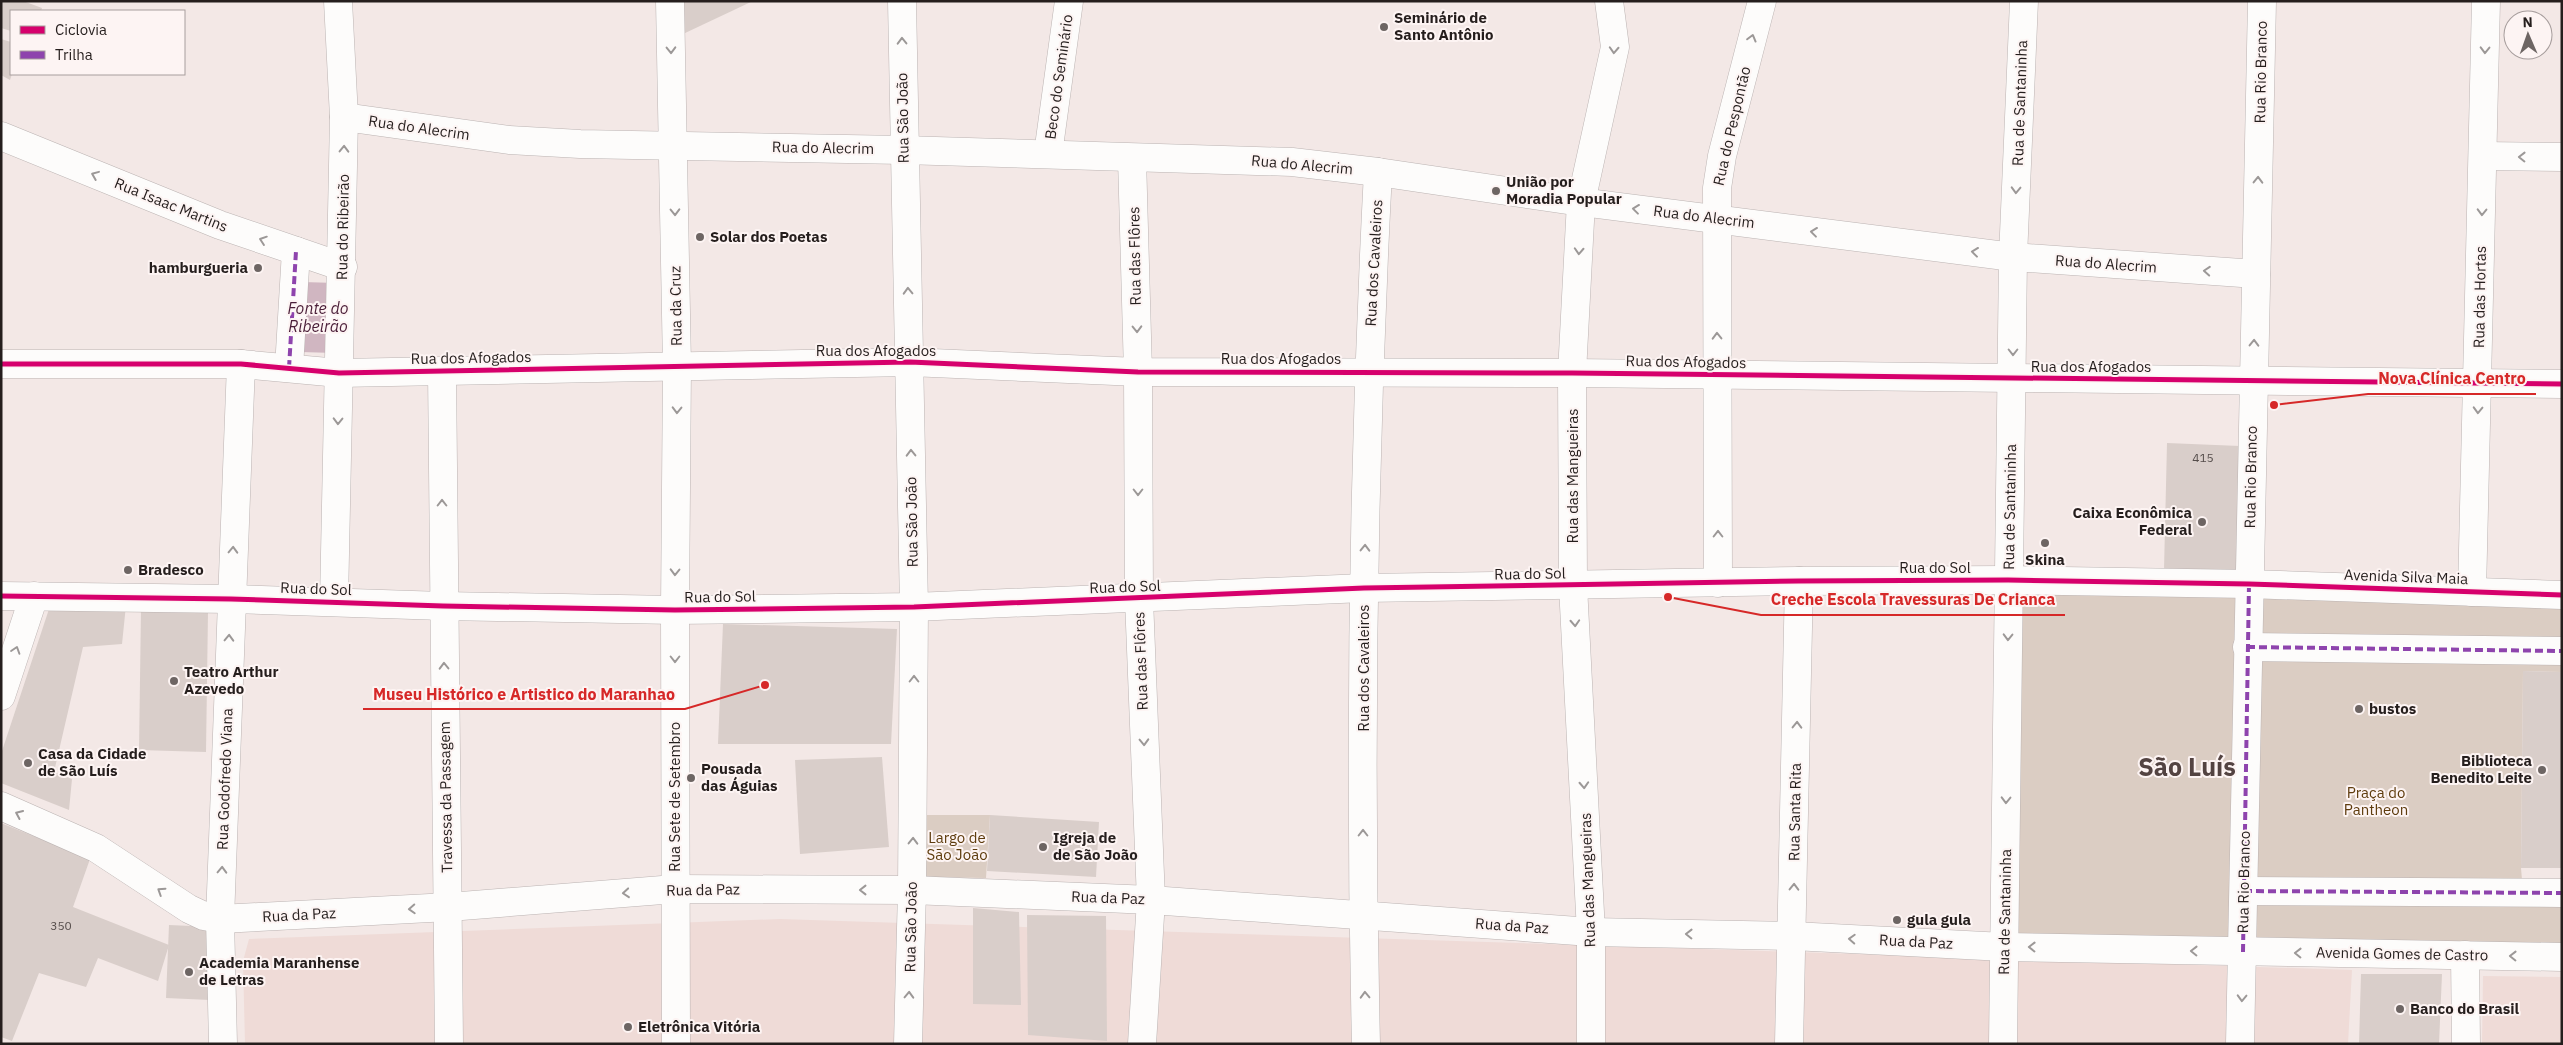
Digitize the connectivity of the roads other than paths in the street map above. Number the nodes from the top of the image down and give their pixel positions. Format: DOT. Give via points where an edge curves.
graph roads {
  1 [pos="338,1"];
  2 [pos="670,1"];
  3 [pos="902,1"];
  4 [pos="1069,1"];
  5 [pos="1609,1"];
  6 [pos="1762,1"];
  7 [pos="2024,1"];
  8 [pos="2262,1"];
  9 [pos="2486,1"];
  10 [pos="344,118"];
  11 [pos="1,136"];
  12 [pos="673,144"];
  13 [pos="904,150"];
  14 [pos="1048,154"];
  15 [pos="2483,156"];
  16 [pos="1132,158"];
  17 [pos="2562,158"];
  18 [pos="1378,172"];
  19 [pos="1581,202"];
  20 [pos="1715,219"];
  21 [pos="296,251"];
  22 [pos="2013,257"];
  23 [pos="343,267"];
  24 [pos="2256,274"];
  25 [pos="910,362"];
  26 [pos="1,364"];
  27 [pos="241,364"];
  28 [pos="677,366"];
  29 [pos="289,368"];
  30 [pos="442,371"];
  31 [pos="1138,372"];
  32 [pos="1368,372"];
  33 [pos="339,373"];
  34 [pos="1572,373"];
  35 [pos="1718,375"];
  36 [pos="2013,379"];
  37 [pos="2253,381"];
  38 [pos="2478,383"];
  39 [pos="2562,384"];
  40 [pos="2008,580"];
  41 [pos="1799,581"];
  42 [pos="1718,583"];
  43 [pos="2249,584"];
  44 [pos="1573,586"];
  45 [pos="1364,588"];
  46 [pos="2472,592"];
  47 [pos="2562,595"];
  48 [pos="1,596"];
  49 [pos="34,596"];
  50 [pos="231,599"];
  51 [pos="1138,599"];
  52 [pos="334,602"];
  53 [pos="443,606"];
  54 [pos="914,607"];
  55 [pos="675,610"];
  56 [pos="2247,647"];
  57 [pos="2562,651"];
  58 [pos="1,696"];
  59 [pos="1,806"];
  60 [pos="674,889"];
  61 [pos="912,890"];
  62 [pos="2244,891"];
  63 [pos="2562,893"];
  64 [pos="1151,900"];
  65 [pos="448,907"];
  66 [pos="1363,914"];
  67 [pos="220,919"];
  68 [pos="1591,932"];
  69 [pos="1793,936"];
  70 [pos="2004,947"];
  71 [pos="2243,952"];
  72 [pos="2465,955"];
  73 [pos="2562,957"];
  74 [pos="222,1044"];
  75 [pos="449,1044"];
  76 [pos="676,1044"];
  77 [pos="908,1044"];
  78 [pos="1142,1044"];
  79 [pos="1366,1044"];
  80 [pos="1591,1044"];
  81 [pos="1789,1044"];
  82 [pos="2003,1044"];
  83 [pos="2240,1044"];
  84 [pos="2466,1044"];
  1 -- 10 [label="street, Rua do Ribeirão"];
  2 -- 12 [label="street, Rua da Cruz, one-way"];
  13 -- 3 [label="street, Rua São João, one-way"];
  4 -- 14 [label="street, Beco do Seminário"];
  5 -- 19 [label="street, Rua das Mangueiras, one-way" via="1615,47"];
  20 -- 6 [label="street, Rua do Pespontão, one-way" via="1722,156"];
  7 -- 22 [label="street, Rua de Santaninha, one-way"];
  24 -- 8 [label="street, Rua Rio Branco, one-way"];
  9 -- 15 [label="street, Rua das Hortas, one-way"];
  10 -- 12 [label="street, Rua do Alecrim" via="509,140"];
  23 -- 10 [label="street, Rua do Ribeirão, one-way"];
  21 -- 11 [label="street, Rua Isaac Martins, one-way" via="220,225"];
  12 -- 13 [label="street, Rua do Alecrim"];
  12 -- 28 [label="street, Rua da Cruz, one-way"];
  13 -- 14 [label="street, Rua do Alecrim"];
  25 -- 13 [label="street, Rua São João, one-way"];
  14 -- 16 [label="street, Rua do Alecrim"];
  17 -- 15 [label="street, one-way"];
  15 -- 38 [label="street, Rua das Hortas, one-way"];
  16 -- 18 [label="street, Rua do Alecrim" via="1292,162"];
  16 -- 31 [label="street, Rua das Flôres, one-way"];
  18 -- 19 [label="street, Rua do Alecrim"];
  18 -- 32 [label="street, Rua dos Cavaleiros"];
  20 -- 19 [label="street, Rua do Alecrim, one-way"];
  19 -- 34 [label="street, Rua das Mangueiras, one-way"];
  22 -- 20 [label="street, Rua do Alecrim, one-way"];
  35 -- 20 [label="street, Rua do Pespontão, one-way"];
  21 -- 23 [label="street, Rua Isaac Martins"];
  21 -- 29 [label="street"];
  24 -- 22 [label="street, Rua do Alecrim, one-way"];
  22 -- 36 [label="street, Rua de Santaninha, one-way"];
  23 -- 33 [label="street, Rua do Ribeirão"];
  37 -- 24 [label="street, Rua Rio Branco, one-way"];
  25 -- 28 [label="street, Rua dos Afogados"];
  25 -- 31 [label="street, Rua dos Afogados"];
  54 -- 25 [label="street, Rua São João, one-way"];
  26 -- 27 [label="street, Rua dos Afogados"];
  27 -- 29 [label="street, Rua dos Afogados"];
  50 -- 27 [label="street, Rua Godofredo Viana, one-way"];
  28 -- 30 [label="street, Rua dos Afogados"];
  28 -- 55 [label="street, Rua da Cruz, one-way"];
  29 -- 33 [label="street, Rua dos Afogados"];
  30 -- 33 [label="street, Rua dos Afogados"];
  53 -- 30 [label="street, Travessa da Passagem, one-way"];
  31 -- 32 [label="street, Rua dos Afogados"];
  31 -- 51 [label="street, Rua das Flôres, one-way"];
  32 -- 34 [label="street, Rua dos Afogados"];
  45 -- 32 [label="street, Rua dos Cavaleiros, one-way"];
  33 -- 52 [label="street, Rua do Ribeirão, one-way"];
  34 -- 35 [label="street, Rua dos Afogados"];
  34 -- 44 [label="street, Rua das Mangueiras"];
  35 -- 36 [label="street, Rua dos Afogados"];
  42 -- 35 [label="street, Rua do Pespontão, one-way"];
  36 -- 37 [label="street, Rua dos Afogados"];
  36 -- 40 [label="street, Rua de Santaninha"];
  37 -- 38 [label="street, Rua dos Afogados"];
  37 -- 43 [label="street, Rua Rio Branco"];
  38 -- 39 [label="street, Rua dos Afogados"];
  38 -- 46 [label="street, Rua das Hortas, one-way"];
  40 -- 41 [label="street, Rua do Sol"];
  40 -- 43 [label="street, Rua do Sol"];
  40 -- 70 [label="street, Rua de Santaninha, one-way"];
  41 -- 42 [label="street, Rua do Sol"];
  69 -- 41 [label="street, Rua Santa Rita, one-way"];
  42 -- 44 [label="street, Rua do Sol"];
  43 -- 46 [label="street, Avenida Silva Maia"];
  43 -- 56 [label="street, Rua Rio Branco"];
  44 -- 45 [label="street, Rua do Sol"];
  44 -- 68 [label="street, Rua das Mangueiras, one-way"];
  45 -- 51 [label="street, Rua do Sol"];
  66 -- 45 [label="street, Rua dos Cavaleiros, one-way"];
  46 -- 47 [label="street, Avenida Silva Maia"];
  48 -- 49 [label="street, Rua do Sol"];
  49 -- 50 [label="street, Rua do Sol"];
  58 -- 49 [label="street, one-way"];
  50 -- 52 [label="street, Rua do Sol"];
  67 -- 50 [label="street, Rua Godofredo Viana, one-way"];
  51 -- 54 [label="street, Rua do Sol"];
  51 -- 64 [label="street, Rua das Flôres, one-way"];
  52 -- 53 [label="street, Rua do Sol"];
  53 -- 55 [label="street, Rua do Sol"];
  65 -- 53 [label="street, Travessa da Passagem, one-way"];
  54 -- 55 [label="street, Rua do Sol"];
  61 -- 54 [label="street, Rua São João, one-way"];
  55 -- 60 [label="street, Rua Sete de Setembro, one-way"];
  56 -- 57 [label="street"];
  56 -- 62 [label="street, Rua Rio Branco"];
  67 -- 59 [label="street, Rua da Paz, one-way" via="189,909 96,848"];
  61 -- 60 [label="street, Rua da Paz, one-way"];
  60 -- 65 [label="street, Rua da Paz, one-way"];
  60 -- 76 [label="street, Rua Sete de Setembro"];
  61 -- 64 [label="street, Rua da Paz"];
  77 -- 61 [label="street, Rua São João, one-way"];
  62 -- 63 [label="street"];
  62 -- 71 [label="street, Rua Rio Branco"];
  64 -- 66 [label="street, Rua da Paz"];
  64 -- 78 [label="street, Rua das Flôres"];
  65 -- 67 [label="street, Rua da Paz, one-way"];
  65 -- 75 [label="street, Travessa da Passagem"];
  66 -- 68 [label="street, Rua da Paz"];
  79 -- 66 [label="street, Rua dos Cavaleiros, one-way"];
  67 -- 74 [label="street, Rua Godofredo Viana"];
  69 -- 68 [label="street, Rua da Paz, one-way"];
  68 -- 80 [label="street, Rua das Mangueiras"];
  70 -- 69 [label="street, Rua da Paz, one-way"];
  69 -- 81 [label="street, Rua Santa Rita"];
  71 -- 70 [label="street, Rua da Paz, one-way"];
  70 -- 82 [label="street, Rua de Santaninha"];
  72 -- 71 [label="street, Avenida Gomes de Castro, one-way"];
  71 -- 83 [label="street, Rua Rio Branco, one-way"];
  73 -- 72 [label="street, Avenida Gomes de Castro, one-way"];
  72 -- 84 [label="street"];
}
